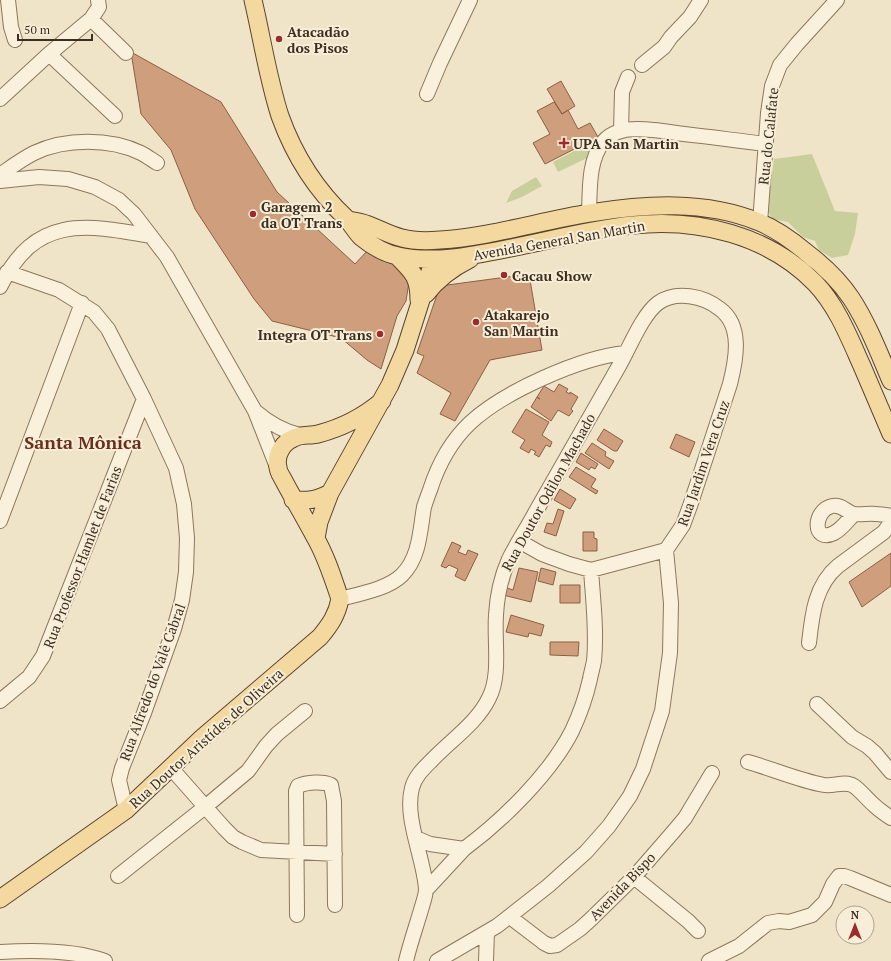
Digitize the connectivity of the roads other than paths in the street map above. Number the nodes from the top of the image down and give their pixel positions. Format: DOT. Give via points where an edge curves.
graph roads {
  1 [pos="8,0"];
  2 [pos="254,0"];
  3 [pos="470,0"];
  4 [pos="837,0"];
  5 [pos="699,1"];
  6 [pos="96,10"];
  7 [pos="15,40"];
  8 [pos="126,53"];
  9 [pos="48,54"];
  10 [pos="642,65"];
  11 [pos="628,78"];
  12 [pos="427,94"];
  13 [pos="0,99"];
  14 [pos="115,116"];
  15 [pos="621,131"];
  16 [pos="766,144"];
  17 [pos="157,163"];
  18 [pos="0,174"];
  19 [pos="0,182"];
  20 [pos="589,213"];
  21 [pos="348,220"];
  22 [pos="760,222"];
  23 [pos="152,236"];
  24 [pos="471,237"];
  25 [pos="477,255"];
  26 [pos="397,256"];
  27 [pos="434,259"];
  28 [pos="7,272"];
  29 [pos="0,287"];
  30 [pos="82,303"];
  31 [pos="420,303"];
  32 [pos="713,303"];
  33 [pos="626,353"];
  34 [pos="891,381"];
  35 [pos="144,399"];
  36 [pos="382,401"];
  37 [pos="255,411"];
  38 [pos="891,434"];
  39 [pos="300,435"];
  40 [pos="278,467"];
  41 [pos="330,493"];
  42 [pos="293,500"];
  43 [pos="854,514"];
  44 [pos="891,516"];
  45 [pos="0,521"];
  46 [pos="891,522"];
  47 [pos="316,538"];
  48 [pos="519,541"];
  49 [pos="666,550"];
  50 [pos="591,570"];
  51 [pos="340,599"];
  52 [pos="809,643"];
  53 [pos="0,701"];
  54 [pos="817,704"];
  55 [pos="305,710"];
  56 [pos="748,762"];
  57 [pos="170,768"];
  58 [pos="891,772"];
  59 [pos="712,773"];
  60 [pos="205,807"];
  61 [pos="126,810"];
  62 [pos="891,818"];
  63 [pos="416,838"];
  64 [pos="464,849"];
  65 [pos="297,852"];
  66 [pos="335,854"];
  67 [pos="118,876"];
  68 [pos="634,877"];
  69 [pos="426,890"];
  70 [pos="891,895"];
  71 [pos="0,899"];
  72 [pos="335,905"];
  73 [pos="297,915"];
  74 [pos="510,917"];
  75 [pos="698,931"];
  76 [pos="487,932"];
  77 [pos="0,952"];
  78 [pos="105,961"];
  79 [pos="406,961"];
  80 [pos="437,961"];
  81 [pos="486,961"];
  82 [pos="709,961"];
  1 -- 7 [label="street"];
  2 -- 21 [label="main road, Avenida General San Martin" via="281,117 302,163 338,212"];
  3 -- 12 [label="street"];
  4 -- 16 [label="street, Rua do Calafate" via="780,65 772,86"];
  5 -- 10 [label="street" via="690,17 664,47"];
  6 -- 8 [label="street"];
  6 -- 9 [label="street"];
  9 -- 13 [label="street"];
  9 -- 14 [label="street"];
  11 -- 15 [label="street" via="622,92"];
  15 -- 16 [label="street" via="661,131"];
  15 -- 20 [label="street" via="606,139 595,156"];
  16 -- 22 [label="street, Rua do Calafate"];
  17 -- 18 [label="street" via="128,148 98,142 81,142 51,146 34,153"];
  19 -- 23 [label="street" via="38,177 68,179 95,188 119,200"];
  20 -- 22 [label="main road, Avenida General San Martin" via="662,205 692,206 739,215"];
  20 -- 24 [label="main road, Avenida General San Martin"];
  21 -- 24 [label="main road, Avenida General San Martin" via="402,238 439,240"];
  21 -- 26 [label="main road, Avenida General San Martin" via="361,237"];
  22 -- 34 [label="main road, Avenida General San Martin" via="799,246 838,280 872,336"];
  23 -- 28 [label="street" via="116,230 64,229 40,238 22,252"];
  23 -- 37 [label="street" via="167,257"];
  24 -- 27 [label="main road"];
  25 -- 27 [label="main road, Avenida General San Martin"];
  25 -- 31 [label="main road" via="440,278"];
  25 -- 38 [label="main road, Avenida General San Martin" via="595,231 662,223 712,228 759,243 796,267 815,283 830,302 850,339"];
  26 -- 27 [label="main road, Avenida General San Martin"];
  26 -- 31 [label="main road" via="415,276 419,286"];
  27 -- 31 [label="main road"];
  28 -- 29 [label="street"];
  28 -- 30 [label="street, Rua Alfredo do Valê Cabral" via="59,290"];
  30 -- 35 [label="street, Rua Alfredo do Valê Cabral" via="94,312 108,329"];
  30 -- 45 [label="street"];
  31 -- 36 [label="main road" via="398,367"];
  32 -- 33 [label="street, Rua Doutor Odilon Machado" via="684,296 660,301 645,318"];
  32 -- 49 [label="street, Rua Jardim Vera Cruz" via="724,311 731,322 736,348 735,364 683,525"];
  33 -- 48 [label="street, Rua Doutor Odilon Machado"];
  33 -- 51 [label="street" via="601,357 548,376 486,410 471,422 452,444 435,472 425,505 418,546 402,575 387,584"];
  35 -- 53 [label="street, Rua Professor Hamlet de Farias" via="43,656 29,677"];
  35 -- 61 [label="street, Rua Alfredo do Valê Cabral" via="176,468 184,504 186,572 174,629 120,776"];
  36 -- 39 [label="main road" via="370,412 342,426 313,435"];
  36 -- 41 [label="main road"];
  37 -- 39 [label="street" via="273,425"];
  37 -- 40 [label="street"];
  39 -- 40 [label="main road" via="280,448"];
  40 -- 42 [label="main road"];
  41 -- 42 [label="main road" via="318,499"];
  41 -- 47 [label="main road"];
  42 -- 47 [label="main road"];
  43 -- 44 [label="street"];
  46 -- 52 [label="street" via="884,532 826,578 815,602"];
  47 -- 51 [label="main road"];
  48 -- 50 [label="street" via="542,554"];
  48 -- 63 [label="street, Rua Doutor Odilon Machado" via="502,577 497,597 495,681 490,697 471,722 418,775 412,788 410,803"];
  49 -- 50 [label="street"];
  49 -- 74 [label="street" via="671,604 670,653 662,711 643,769 630,796 609,826 586,852"];
  50 -- 64 [label="street" via="594,662 585,698 572,731 532,786 490,828"];
  51 -- 57 [label="main road, Rua Doutor Aristídes de Oliveira" via="333,621 320,638"];
  54 -- 58 [label="street" via="871,750"];
  55 -- 60 [label="street" via="277,734 248,771"];
  56 -- 62 [label="street" via="824,785 841,783 853,786"];
  57 -- 60 [label="street"];
  57 -- 61 [label="main road, Rua Doutor Aristídes de Oliveira"];
  59 -- 68 [label="street, Avenida Bispo" via="685,818"];
  60 -- 65 [label="street" via="233,837 242,842 262,850"];
  60 -- 67 [label="street"];
  61 -- 71 [label="main road, Rua Doutor Aristídes de Oliveira"];
  63 -- 64 [label="street" via="430,844"];
  63 -- 69 [label="street, Rua Doutor Odilon Machado"];
  64 -- 69 [label="street"];
  65 -- 66 [label="street"];
  65 -- 66 [label="street" via="296,788 303,784 325,783 331,785 333,793"];
  65 -- 73 [label="street"];
  66 -- 72 [label="street"];
  68 -- 74 [label="street, Avenida Bispo" via="590,920 554,946 548,946"];
  68 -- 75 [label="street"];
  69 -- 79 [label="street, Rua Doutor Odilon Machado"];
  70 -- 82 [label="street" via="850,878 838,876 825,902 812,915 789,922 768,923 739,946"];
  74 -- 76 [label="street"];
  76 -- 80 [label="street"];
  76 -- 81 [label="street"];
  77 -- 78 [label="street" via="44,951 94,957"];
}
